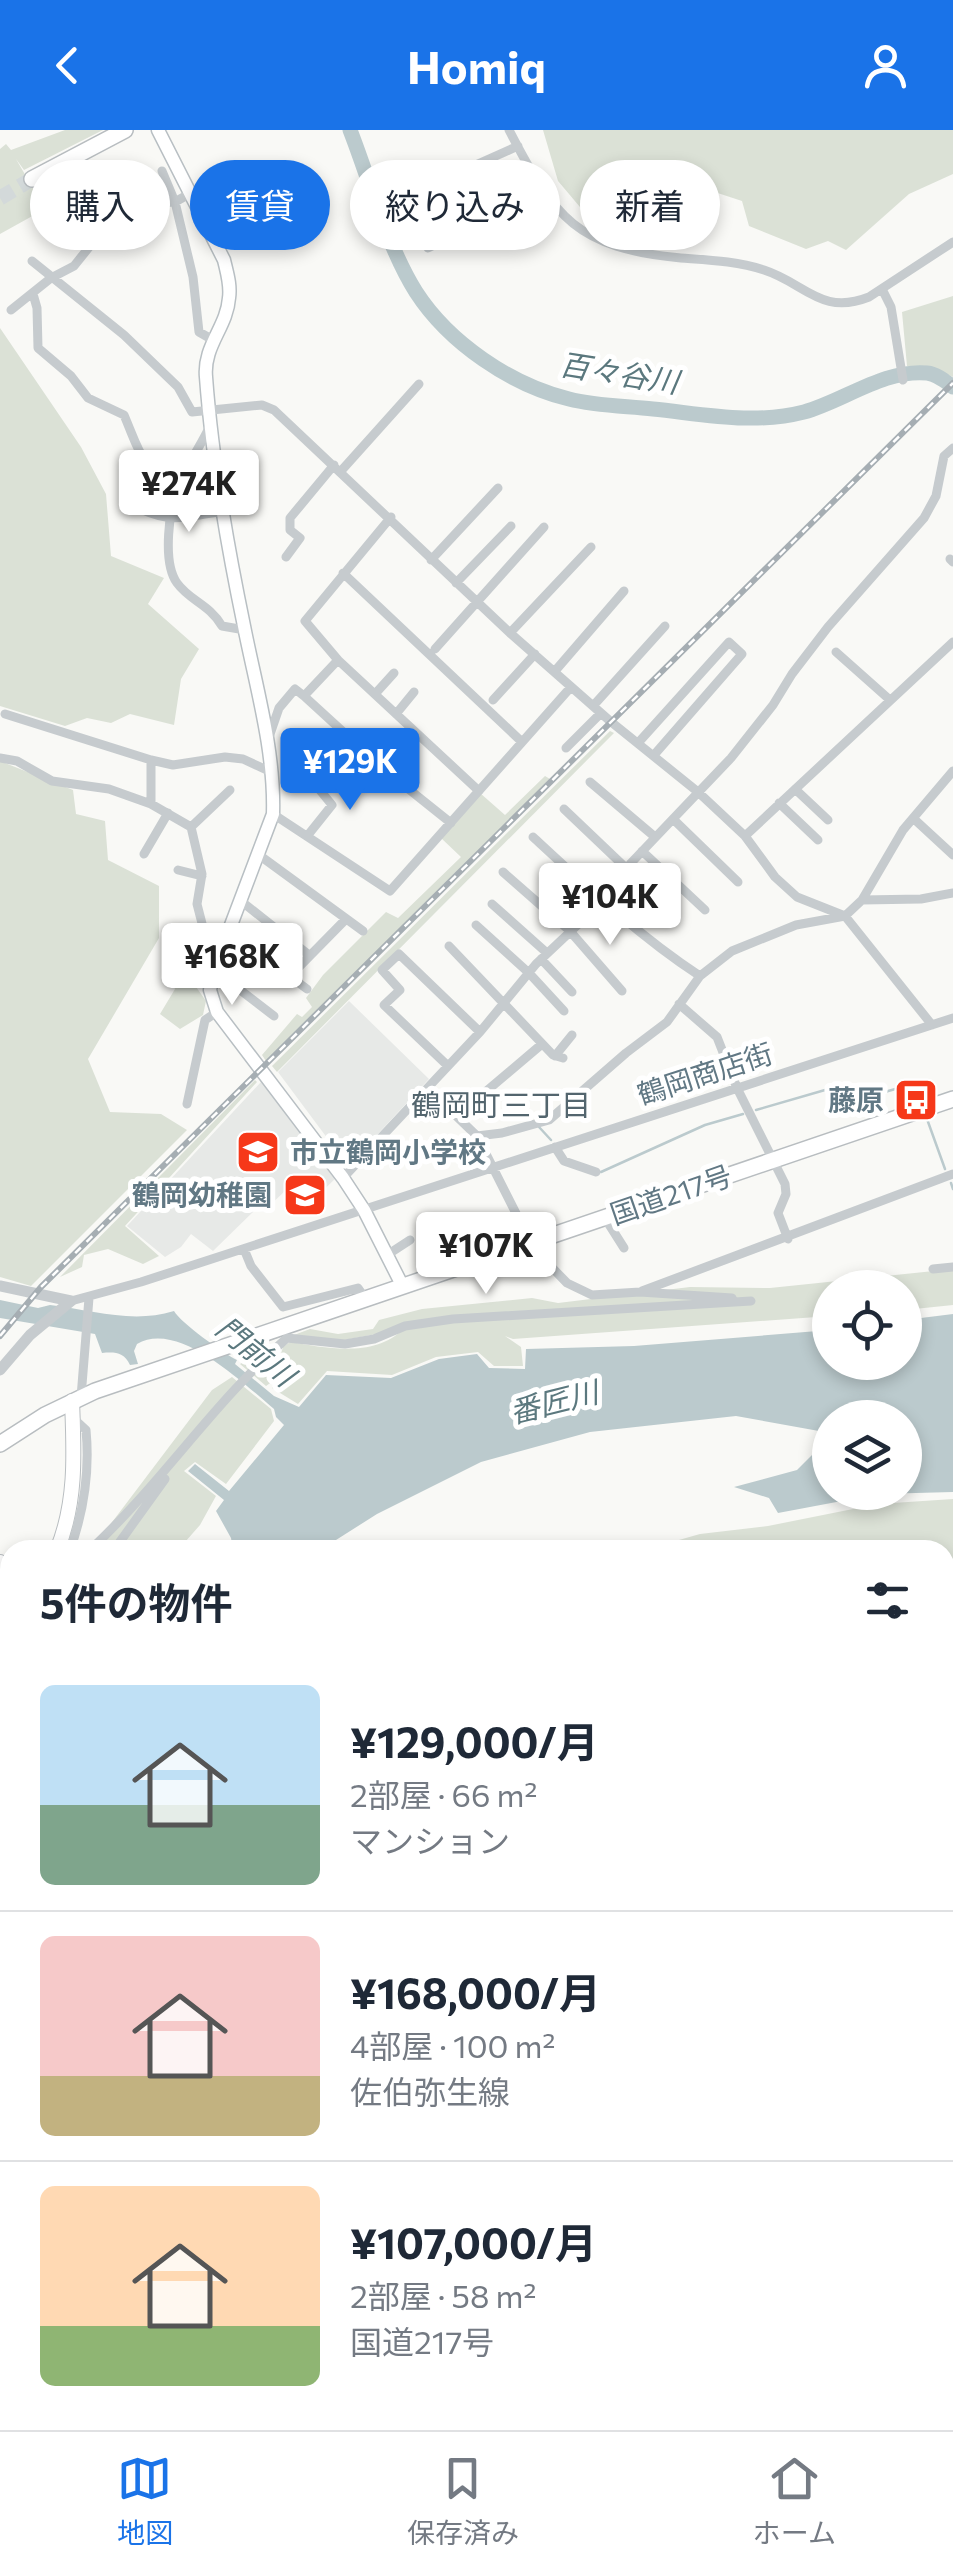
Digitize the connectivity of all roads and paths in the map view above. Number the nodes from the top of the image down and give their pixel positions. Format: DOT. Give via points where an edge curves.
graph roads {
  1 [pos="125,130"];
  2 [pos="158,130"];
  3 [pos="509,130"];
  4 [pos="518,146"];
  5 [pos="68,160"];
  6 [pos="487,160"];
  7 [pos="525,160"];
  8 [pos="170,190"];
  9 [pos="189,194"];
  10 [pos="170,202"];
  11 [pos="175,202"];
  12 [pos="560,213"];
  13 [pos="953,242"];
  14 [pos="87,250"];
  15 [pos="32,261"];
  16 [pos="51,278"];
  17 [pos="882,289"];
  18 [pos="32,294"];
  19 [pos="11,310"];
  20 [pos="213,340"];
  21 [pos="903,380"];
  22 [pos="419,384"];
  23 [pos="209,419"];
  24 [pos="953,448"];
  25 [pos="338,468"];
  26 [pos="498,488"];
  27 [pos="177,490"];
  28 [pos="125,501"];
  29 [pos="224,511"];
  30 [pos="391,517"];
  31 [pos="172,520"];
  32 [pos="511,526"];
  33 [pos="544,527"];
  34 [pos="591,548"];
  35 [pos="286,557"];
  36 [pos="431,560"];
  37 [pos="342,573"];
  38 [pos="456,583"];
  39 [pos="624,591"];
  40 [pos="477,602"];
  41 [pos="665,626"];
  42 [pos="244,630"];
  43 [pos="510,632"];
  44 [pos="953,642"];
  45 [pos="435,649"];
  46 [pos="836,652"];
  47 [pos="535,654"];
  48 [pos="338,660"];
  49 [pos="555,671"];
  50 [pos="394,672"];
  51 [pos="571,686"];
  52 [pos="414,692"];
  53 [pos="375,694"];
  54 [pos="304,696"];
  55 [pos="492,700"];
  56 [pos="890,700"];
  57 [pos="597,709"];
  58 [pos="4,714"];
  59 [pos="396,714"];
  60 [pos="268,742"];
  61 [pos="522,742"];
  62 [pos="638,742"];
  63 [pos="566,748"];
  64 [pos="654,755"];
  65 [pos="0,758"];
  66 [pos="151,760"];
  67 [pos="953,770"];
  68 [pos="271,772"];
  69 [pos="590,782"];
  70 [pos="319,789"];
  71 [pos="795,789"];
  72 [pos="230,790"];
  73 [pos="479,791"];
  74 [pos="698,792"];
  75 [pos="151,804"];
  76 [pos="779,804"];
  77 [pos="564,809"];
  78 [pos="168,812"];
  79 [pos="273,814"];
  80 [pos="913,818"];
  81 [pos="673,819"];
  82 [pos="828,820"];
  83 [pos="450,823"];
  84 [pos="191,827"];
  85 [pos="308,835"];
  86 [pos="533,836"];
  87 [pos="745,836"];
  88 [pos="655,837"];
  89 [pos="818,840"];
  90 [pos="642,851"];
  91 [pos="144,854"];
  92 [pos="259,855"];
  93 [pos="953,855"];
  94 [pos="627,869"];
  95 [pos="178,870"];
  96 [pos="503,872"];
  97 [pos="202,876"];
  98 [pos="738,882"];
  99 [pos="953,893"];
  100 [pos="603,900"];
  101 [pos="862,900"];
  102 [pos="241,901"];
  103 [pos="492,904"];
  104 [pos="704,910"];
  105 [pos="845,916"];
  106 [pos="346,918"];
  107 [pos="476,925"];
  108 [pos="568,930"];
  109 [pos="363,931"];
  110 [pos="175,939"];
  111 [pos="449,946"];
  112 [pos="214,949"];
  113 [pos="310,955"];
  114 [pos="544,956"];
  115 [pos="214,970"];
  116 [pos="529,973"];
  117 [pos="290,976"];
  118 [pos="700,976"];
  119 [pos="308,989"];
  120 [pos="622,991"];
  121 [pos="572,992"];
  122 [pos="505,1002"];
  123 [pos="679,1004"];
  124 [pos="564,1011"];
  125 [pos="217,1012"];
  126 [pos="274,1016"];
  127 [pos="953,1018"];
  128 [pos="932,1025"];
  129 [pos="480,1032"];
  130 [pos="572,1035"];
  131 [pos="542,1044"];
  132 [pos="448,1066"];
  133 [pos="737,1088"];
  134 [pos="420,1096"];
  135 [pos="953,1099"];
  136 [pos="187,1104"];
  137 [pos="457,1116"];
  138 [pos="476,1136"];
  139 [pos="555,1147"];
  140 [pos="773,1160"];
  141 [pos="494,1167"];
  142 [pos="596,1172"];
  143 [pos="953,1174"];
  144 [pos="343,1178"];
  145 [pos="364,1210"];
  146 [pos="605,1218"];
  147 [pos="788,1238"];
  148 [pos="410,1240"];
  149 [pos="531,1243"];
  150 [pos="624,1248"];
  151 [pos="244,1249"];
  152 [pos="387,1255"];
  153 [pos="953,1267"];
  154 [pos="933,1269"];
  155 [pos="402,1285"];
  156 [pos="0,1286"];
  157 [pos="640,1292"];
  158 [pos="365,1298"];
  159 [pos="68,1303"];
  160 [pos="89,1303"];
  161 [pos="0,1370"];
  162 [pos="76,1399"];
  163 [pos="73,1418"];
  164 [pos="0,1444"];
  165 [pos="176,1459"];
  166 [pos="60,1540"];
  167 [pos="73,1540"];
  168 [pos="99,1540"];
  169 [pos="121,1540"];
  1 -- 5 [label="highway"];
  2 -- 9 [label="main road"];
  3 -- 4 [label="street"];
  4 -- 6 [label="street"];
  4 -- 7 [label="street"];
  8 -- 11 [label="street"];
  9 -- 11 [label="street"];
  9 -- 20 [label="main road" via="224,260 229,284 227,310"];
  10 -- 11 [label="street"];
  11 -- 20 [label="street" via="199,332"];
  12 -- 17 [label="street" via="612,246 760,268 830,303 858,302"];
  13 -- 17 [label="street"];
  14 -- 16 [label="street"];
  15 -- 16 [label="street"];
  16 -- 18 [label="street"];
  16 -- 23 [label="street" via="124,335 178,388 192,412"];
  17 -- 21 [label="street"];
  18 -- 19 [label="street"];
  18 -- 27 [label="street" via="38,348 88,398 124,416 148,467"];
  20 -- 23 [label="main road" via="205,364"];
  22 -- 25 [label="street"];
  23 -- 25 [label="street" via="262,405"];
  23 -- 27 [label="street"];
  23 -- 29 [label="main road"];
  24 -- 74 [label="street" via="944,456 924,518 828,626 773,706"];
  25 -- 30 [label="street"];
  25 -- 35 [label="street" via="290,518 290,530 300,538"];
  26 -- 36 [label="street"];
  27 -- 31 [label="street"];
  28 -- 31 [label="street"];
  29 -- 31 [label="street"];
  29 -- 42 [label="main road"];
  30 -- 36 [label="street"];
  30 -- 37 [label="street"];
  31 -- 42 [label="street" via="168,568 180,588 213,610 222,626"];
  32 -- 38 [label="street"];
  33 -- 40 [label="street"];
  34 -- 43 [label="street"];
  36 -- 38 [label="street"];
  37 -- 48 [label="street" via="305,621"];
  37 -- 61 [label="street"];
  38 -- 40 [label="street"];
  39 -- 49 [label="street"];
  40 -- 43 [label="street"];
  40 -- 45 [label="street"];
  41 -- 57 [label="street"];
  42 -- 60 [label="main road"];
  43 -- 47 [label="street"];
  44 -- 56 [label="street"];
  46 -- 56 [label="street"];
  47 -- 49 [label="street"];
  47 -- 55 [label="street"];
  48 -- 53 [label="street"];
  48 -- 54 [label="street"];
  49 -- 51 [label="street"];
  50 -- 53 [label="street"];
  51 -- 57 [label="street"];
  51 -- 61 [label="street"];
  52 -- 59 [label="street"];
  53 -- 59 [label="street"];
  54 -- 60 [label="street" via="295,689 279,708"];
  54 -- 83 [label="street"];
  56 -- 71 [label="street"];
  57 -- 62 [label="street"];
  57 -- 63 [label="street"];
  58 -- 66 [label="street"];
  59 -- 73 [label="street"];
  60 -- 68 [label="main road"];
  61 -- 73 [label="street"];
  62 -- 64 [label="street"];
  62 -- 64 [label="street" via="729,642 742,654"];
  64 -- 74 [label="street"];
  65 -- 75 [label="street" via="52,781 109,789"];
  66 -- 68 [label="street" via="173,765 225,757"];
  66 -- 75 [label="street"];
  67 -- 80 [label="street"];
  68 -- 79 [label="main road"];
  69 -- 88 [label="street"];
  70 -- 85 [label="street" via="332,805"];
  71 -- 76 [label="street"];
  71 -- 82 [label="street"];
  72 -- 84 [label="street"];
  73 -- 83 [label="street"];
  74 -- 81 [label="street"];
  74 -- 87 [label="street"];
  75 -- 78 [label="street"];
  76 -- 87 [label="street"];
  76 -- 89 [label="street"];
  77 -- 94 [label="street"];
  78 -- 84 [label="street"];
  78 -- 91 [label="street"];
  79 -- 85 [label="street"];
  79 -- 92 [label="main road"];
  80 -- 93 [label="street"];
  80 -- 101 [label="street"];
  81 -- 88 [label="street"];
  81 -- 98 [label="street"];
  83 -- 85 [label="street" via="390,891"];
  84 -- 97 [label="street"];
  86 -- 100 [label="street"];
  87 -- 105 [label="street" via="797,897"];
  88 -- 90 [label="street"];
  90 -- 94 [label="street"];
  90 -- 104 [label="street"];
  92 -- 102 [label="main road"];
  92 -- 106 [label="street"];
  94 -- 100 [label="street"];
  95 -- 97 [label="street"];
  96 -- 108 [label="street"];
  97 -- 112 [label="street" via="197,904"];
  99 -- 101 [label="street"];
  100 -- 108 [label="street"];
  100 -- 118 [label="street"];
  101 -- 105 [label="street"];
  102 -- 112 [label="main road"];
  102 -- 113 [label="street"];
  103 -- 114 [label="street"];
  105 -- 118 [label="street" via="796,924 732,951"];
  105 -- 128 [label="street"];
  106 -- 109 [label="street"];
  106 -- 113 [label="street"];
  107 -- 116 [label="street"];
  108 -- 114 [label="street"];
  108 -- 120 [label="street"];
  110 -- 112 [label="street"];
  111 -- 122 [label="street"];
  112 -- 115 [label="main road"];
  112 -- 117 [label="street" via="229,953 242,941"];
  113 -- 117 [label="street"];
  114 -- 116 [label="street"];
  114 -- 121 [label="street"];
  115 -- 125 [label="main road" via="204,989"];
  115 -- 126 [label="street"];
  116 -- 122 [label="street"];
  116 -- 124 [label="street"];
  117 -- 119 [label="street"];
  118 -- 123 [label="street"];
  122 -- 129 [label="street"];
  122 -- 131 [label="street"];
  123 -- 133 [label="street" via="717,1037"];
  123 -- 138 [label="street" via="668,1022 549,1120"];
  125 -- 136 [label="street" via="204,1020"];
  125 -- 144 [label="main road"];
  127 -- 128 [label="street, 鶴岡商店街"];
  128 -- 133 [label="street, 鶴岡商店街"];
  129 -- 132 [label="street"];
  129 -- 132 [label="street" via="399,954 382,970 400,990 384,1005"];
  130 -- 131 [label="street" via="559,1057"];
  131 -- 137 [label="street"];
  132 -- 134 [label="street"];
  133 -- 139 [label="street, 鶴岡商店街"];
  133 -- 140 [label="street"];
  134 -- 137 [label="street"];
  134 -- 144 [label="street"];
  135 -- 140 [label="highway, 国道217号"];
  137 -- 138 [label="street"];
  138 -- 141 [label="street"];
  139 -- 141 [label="street, 鶴岡商店街"];
  139 -- 142 [label="street" via="564,1161"];
  140 -- 146 [label="highway, 国道217号"];
  140 -- 147 [label="street" via="785,1184 778,1213"];
  141 -- 145 [label="street, 鶴岡商店街"];
  141 -- 149 [label="street"];
  143 -- 147 [label="street"];
  144 -- 145 [label="main road"];
  145 -- 151 [label="street, 鶴岡商店街"];
  145 -- 152 [label="main road"];
  146 -- 149 [label="highway, 国道217号"];
  146 -- 150 [label="street"];
  147 -- 157 [label="street"];
  148 -- 152 [label="street"];
  149 -- 155 [label="highway, 国道217号"];
  149 -- 157 [label="street" via="580,1290"];
  151 -- 158 [label="street" via="283,1307 358,1288"];
  151 -- 160 [label="street, 鶴岡商店街"];
  152 -- 155 [label="main road"];
  153 -- 154 [label="street"];
  155 -- 158 [label="highway, 国道217号"];
  156 -- 159 [label="street"];
  157 -- 165 [label="street" via="750,1301 453,1319 345,1344 287,1338"];
  158 -- 162 [label="highway, 国道217号"];
  159 -- 160 [label="street, 鶴岡商店街"];
  159 -- 161 [label="street"];
  160 -- 162 [label="street"];
  162 -- 163 [label="main road"];
  162 -- 164 [label="highway, 国道217号"];
  163 -- 166 [label="main road" via="73,1483"];
  163 -- 167 [label="street" via="86,1430 88,1470"];
  165 -- 168 [label="street"];
  165 -- 169 [label="street"];
}
